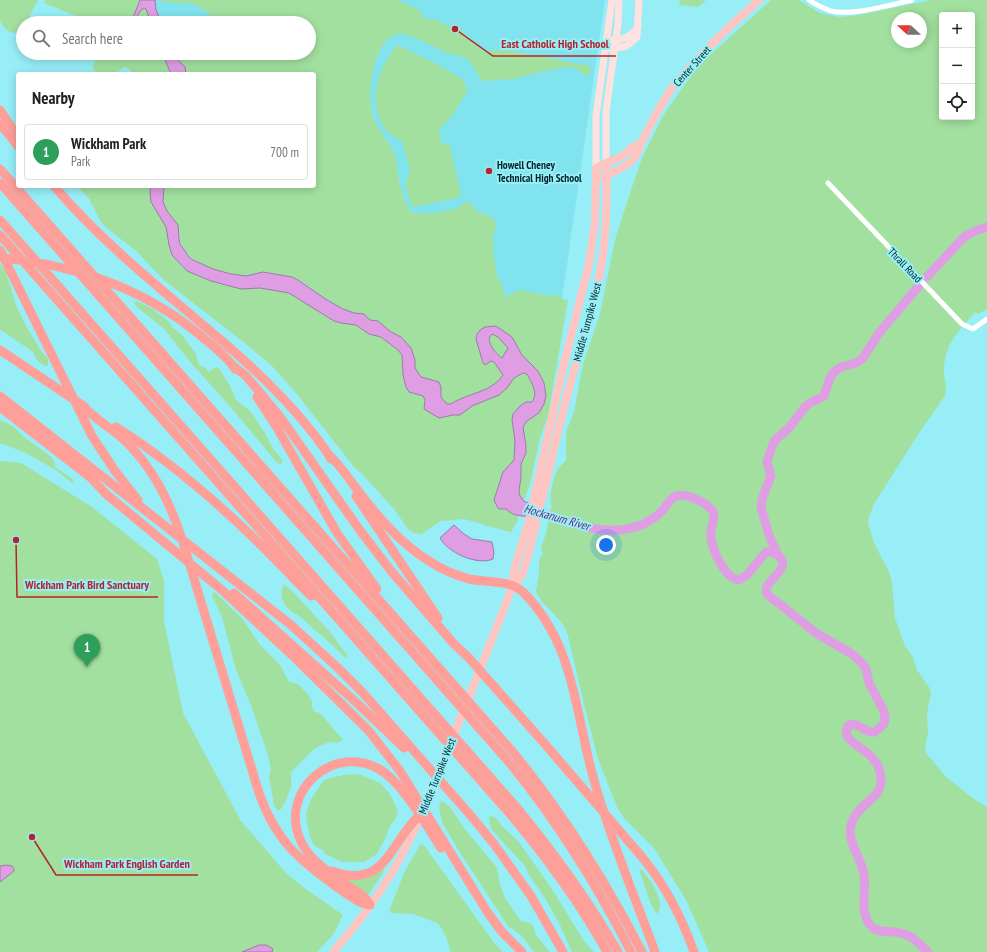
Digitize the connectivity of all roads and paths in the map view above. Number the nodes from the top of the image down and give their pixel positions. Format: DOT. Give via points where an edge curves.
graph roads {
  1 [pos="612,0"];
  2 [pos="619,0"];
  3 [pos="639,0"];
  4 [pos="760,0"];
  5 [pos="809,0"];
  6 [pos="912,0"];
  7 [pos="638,26"];
  8 [pos="606,39"];
  9 [pos="616,40"];
  10 [pos="605,48"];
  11 [pos="614,49"];
  12 [pos="0,110"];
  13 [pos="0,124"];
  14 [pos="16,134"];
  15 [pos="16,144"];
  16 [pos="640,144"];
  17 [pos="606,163"];
  18 [pos="596,168"];
  19 [pos="0,169"];
  20 [pos="606,175"];
  21 [pos="596,180"];
  22 [pos="0,183"];
  23 [pos="828,183"];
  24 [pos="16,187"];
  25 [pos="17,188"];
  26 [pos="56,188"];
  27 [pos="0,220"];
  28 [pos="0,234"];
  29 [pos="0,250"];
  30 [pos="0,257"];
  31 [pos="987,319"];
  32 [pos="0,350"];
  33 [pos="232,365"];
  34 [pos="0,396"];
  35 [pos="81,404"];
  36 [pos="0,407"];
  37 [pos="549,431"];
  38 [pos="558,433"];
  39 [pos="329,455"];
  40 [pos="538,501"];
  41 [pos="153,515"];
  42 [pos="173,546"];
  43 [pos="513,586"];
  44 [pos="384,605"];
  45 [pos="336,616"];
  46 [pos="468,657"];
  47 [pos="446,787"];
  48 [pos="421,814"];
  49 [pos="412,828"];
  50 [pos="320,865"];
  51 [pos="483,905"];
  52 [pos="370,906"];
  53 [pos="332,952"];
  54 [pos="522,952"];
  55 [pos="563,952"];
  56 [pos="607,952"];
  57 [pos="618,952"];
  58 [pos="631,952"];
  59 [pos="642,952"];
  60 [pos="655,952"];
  61 [pos="694,952"];
  1 -- 8 [label="main road, Middle Turnpike West"];
  2 -- 9 [label="main road, Middle Turnpike West"];
  3 -- 7 [label="main road"];
  4 -- 16 [label="main road, Center Street" via="680,78 660,106"];
  5 -- 6 [label="street" via="833,11 847,12"];
  7 -- 9 [label="main road" via="631,35"];
  7 -- 11 [label="main road" via="638,36 633,42 626,47"];
  8 -- 9 [label="main road"];
  8 -- 10 [label="main road, Middle Turnpike West"];
  9 -- 11 [label="main road, Middle Turnpike West"];
  10 -- 11 [label="main road"];
  10 -- 18 [label="main road, Middle Turnpike West" via="596,119"];
  11 -- 17 [label="main road, Middle Turnpike West" via="606,114"];
  12 -- 14 [label="highway"];
  13 -- 15 [label="highway"];
  16 -- 17 [label="main road, Center Street"];
  16 -- 20 [label="main road, Center Street" via="640,152 632,161"];
  17 -- 18 [label="main road, Center Street"];
  17 -- 20 [label="main road, Middle Turnpike West"];
  18 -- 21 [label="main road, Middle Turnpike West"];
  19 -- 24 [label="highway"];
  20 -- 21 [label="main road, Center Street"];
  20 -- 38 [label="main road, Middle Turnpike West" via="606,225 599,274"];
  21 -- 37 [label="main road, Middle Turnpike West" via="591,256"];
  22 -- 58 [label="highway" via="513,767 571,846 603,898"];
  23 -- 31 [label="street, Thrall Road" via="962,324 973,329"];
  25 -- 44 [label="highway"];
  26 -- 39 [label="highway" via="114,250 261,375 292,408"];
  27 -- 57 [label="highway" via="518,809 544,840 583,895"];
  28 -- 45 [label="highway"];
  29 -- 41 [label="highway" via="86,424 115,472"];
  30 -- 33 [label="highway" via="63,268 125,288 180,320"];
  32 -- 35 [label="highway"];
  33 -- 44 [label="highway" via="270,417 337,533 373,584"];
  33 -- 46 [label="highway" via="241,371 277,413 385,563"];
  34 -- 41 [label="highway"];
  35 -- 45 [label="highway" via="137,440 197,488 251,535 311,596"];
  35 -- 52 [label="highway" via="133,450 152,473 168,500 189,560 259,793 273,825 306,865 359,902"];
  36 -- 42 [label="highway"];
  37 -- 38 [label="main road"];
  37 -- 40 [label="main road, Middle Turnpike West"];
  38 -- 40 [label="main road, Middle Turnpike West"];
  39 -- 43 [label="highway" via="392,531 419,554 440,568 459,576"];
  39 -- 46 [label="highway" via="434,612"];
  40 -- 43 [label="main road, Middle Turnpike West" via="523,573"];
  41 -- 47 [label="highway" via="291,625 332,662 363,693"];
  42 -- 47 [label="highway" via="204,567 353,699 430,776"];
  42 -- 51 [label="highway" via="294,656 376,739 407,781"];
  43 -- 48 [label="main road, Middle Turnpike West"];
  43 -- 60 [label="highway" via="524,593 541,614 564,655 597,792"];
  44 -- 59 [label="highway" via="505,742 549,798 590,858"];
  45 -- 56 [label="highway" via="525,832 570,892"];
  46 -- 61 [label="highway" via="656,875 682,922"];
  47 -- 55 [label="highway" via="514,871"];
  48 -- 49 [label="highway"];
  49 -- 50 [label="highway" via="386,860 372,871 361,875 346,875"];
  49 -- 52 [label="main road" via="391,874"];
  50 -- 51 [label="highway" via="304,849 297,832 295,816 300,794 312,778 328,767 346,762 365,763 383,771 399,787 472,893"];
  50 -- 52 [label="highway" via="364,896"];
  51 -- 54 [label="highway" via="502,932"];
  52 -- 53 [label="main road"];
}
